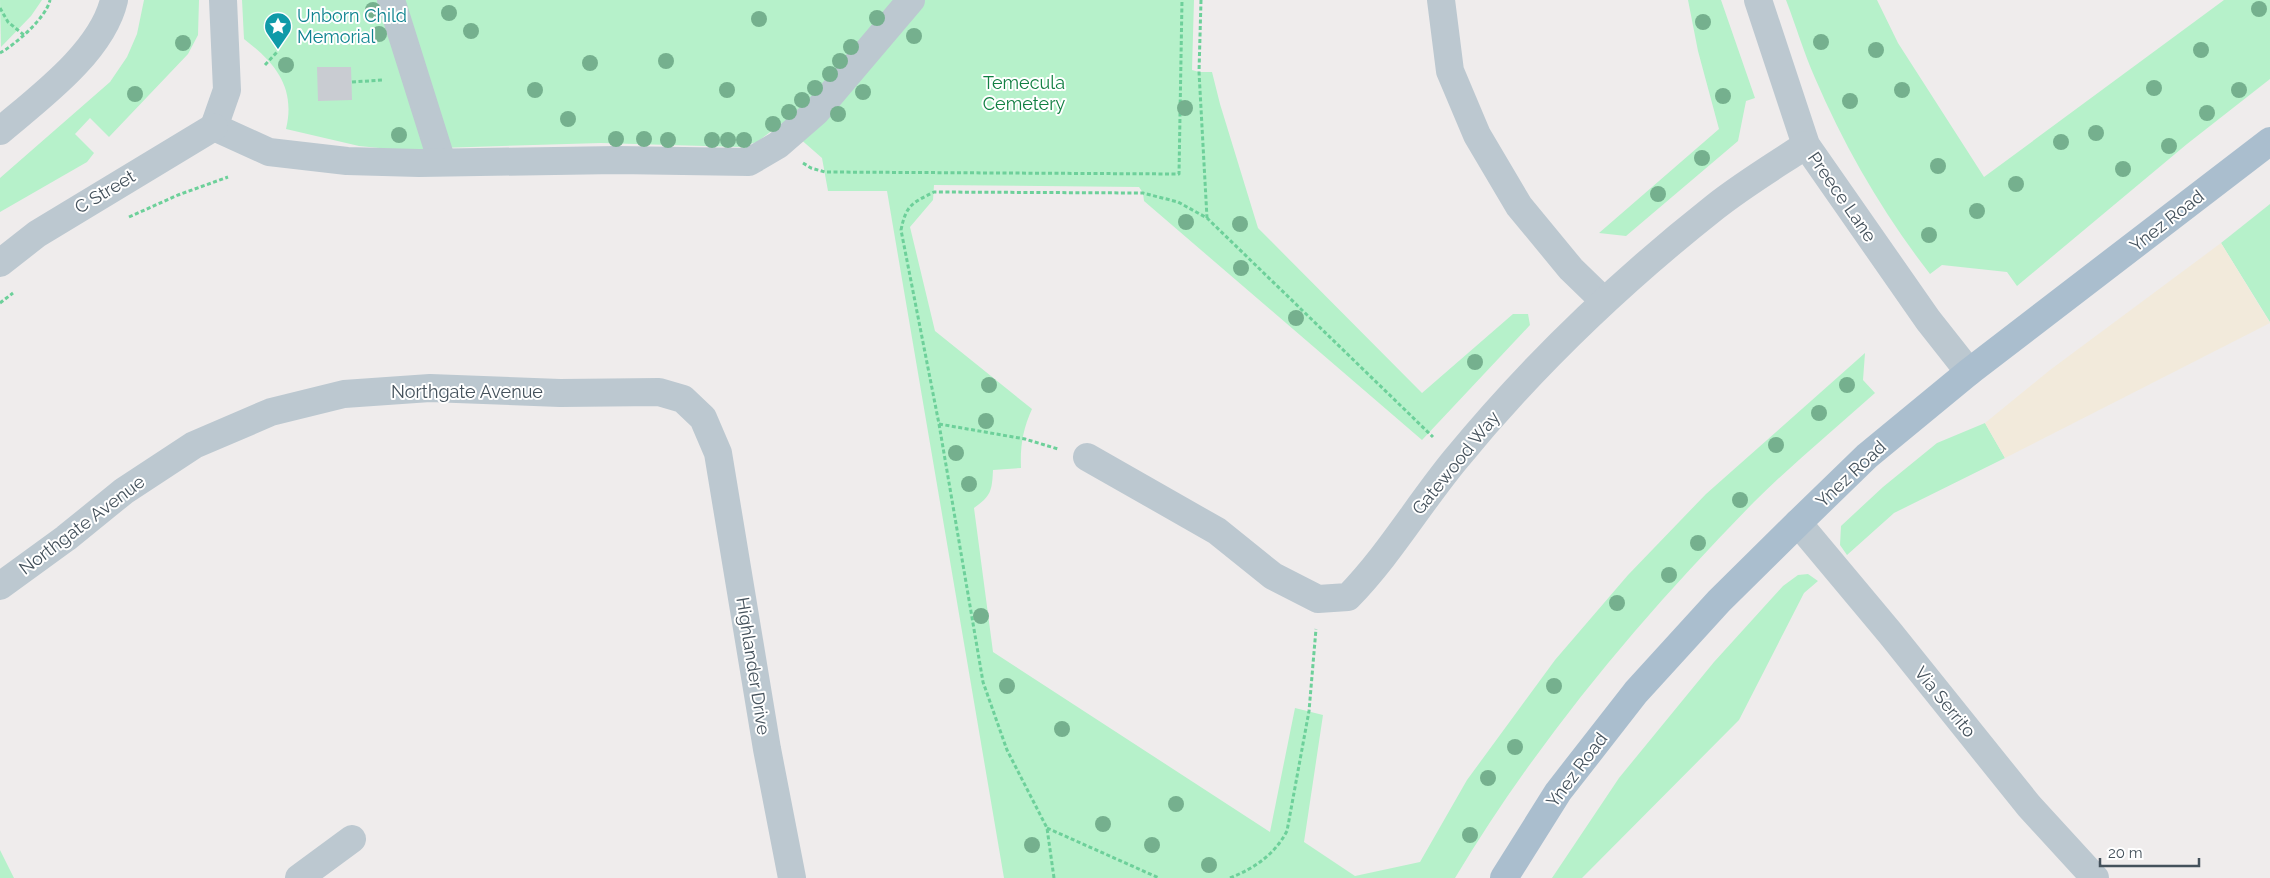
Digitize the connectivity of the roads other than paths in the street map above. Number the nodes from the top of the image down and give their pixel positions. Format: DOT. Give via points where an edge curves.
graph roads {
  1 [pos="114,0"];
  2 [pos="223,0"];
  3 [pos="391,0"];
  4 [pos="911,0"];
  5 [pos="1441,0"];
  6 [pos="1758,0"];
  7 [pos="214,127"];
  8 [pos="0,131"];
  9 [pos="2270,141"];
  10 [pos="1806,145"];
  11 [pos="442,162"];
  12 [pos="0,263"];
  13 [pos="1604,301"];
  14 [pos="1970,372"];
  15 [pos="718,453"];
  16 [pos="1087,457"];
  17 [pos="1798,523"];
  18 [pos="0,586"];
  19 [pos="352,839"];
  20 [pos="299,878"];
  21 [pos="792,878"];
  22 [pos="1504,878"];
  23 [pos="2095,878"];
  1 -- 8 [label="street" via="110,16 75,63 38,100"];
  2 -- 7 [label="street" via="227,90"];
  3 -- 11 [label="street"];
  4 -- 11 [label="street" via="816,112 778,145 749,162"];
  5 -- 13 [label="street" via="1450,71 1477,134 1519,206 1571,269"];
  6 -- 10 [label="street, Preece Lane"];
  7 -- 11 [label="street" via="269,152 391,163"];
  7 -- 12 [label="street, C Street" via="37,234"];
  9 -- 14 [label="main road, Ynez Road"];
  10 -- 13 [label="street, Gatewood Way" via="1716,206"];
  10 -- 14 [label="street, Preece Lane" via="1928,320"];
  13 -- 16 [label="street, Gatewood Way" via="1508,398 1454,461 1374,568 1348,597 1318,599 1273,576 1217,531"];
  14 -- 17 [label="main road, Ynez Road" via="1867,456"];
  15 -- 18 [label="street, Northgate Avenue" via="704,418 683,399 659,392 560,393 430,388 344,394 271,412 194,445 124,490"];
  15 -- 21 [label="street, Highlander Drive" via="767,749"];
  17 -- 22 [label="main road, Ynez Road" via="1719,601 1636,692 1558,792"];
  17 -- 23 [label="street, Via Serrito" via="2028,806"];
  19 -- 20 [label="street"];
}
